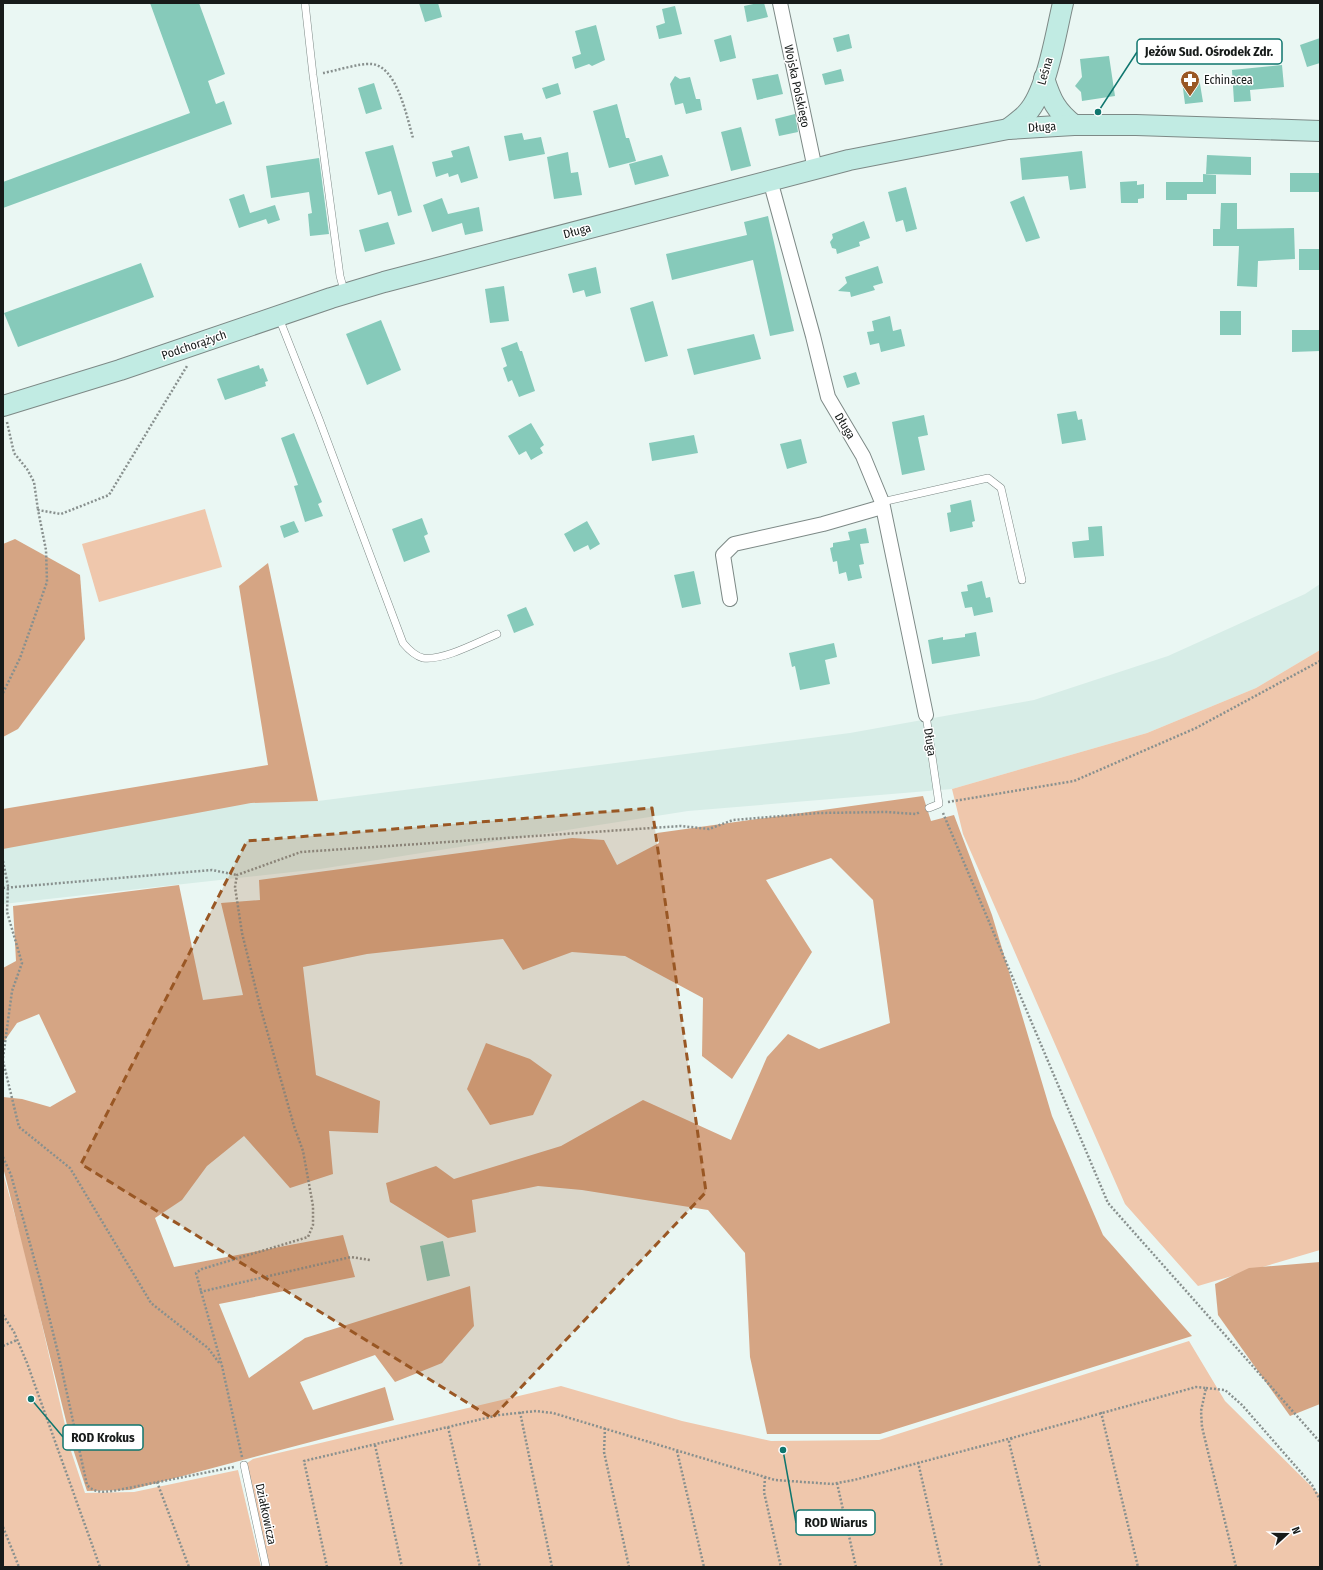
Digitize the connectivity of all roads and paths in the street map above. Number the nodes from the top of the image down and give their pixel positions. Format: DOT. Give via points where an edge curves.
graph roads {
  1 [pos="305,3"];
  2 [pos="780,3"];
  3 [pos="1063,3"];
  4 [pos="313,75"];
  5 [pos="1044,78"];
  6 [pos="1074,125"];
  7 [pos="1008,129"];
  8 [pos="1320,131"];
  9 [pos="413,138"];
  10 [pos="815,169"];
  11 [pos="770,180"];
  12 [pos="384,282"];
  13 [pos="345,294"];
  14 [pos="278,316"];
  15 [pos="199,344"];
  16 [pos="4,404"];
  17 [pos="882,504"];
  18 [pos="38,510"];
  19 [pos="1022,580"];
  20 [pos="730,599"];
  21 [pos="498,634"];
  22 [pos="1320,661"];
  23 [pos="3,693"];
  24 [pos="926,715"];
  25 [pos="939,804"];
  26 [pos="929,808"];
  27 [pos="3,861"];
  28 [pos="237,875"];
  29 [pos="8,886"];
  30 [pos="3,888"];
  31 [pos="3,1059"];
  32 [pos="3,1157"];
  33 [pos="370,1260"];
  34 [pos="200,1292"];
  35 [pos="3,1314"];
  36 [pos="17,1340"];
  37 [pos="3,1346"];
  38 [pos="222,1366"];
  39 [pos="1206,1388"];
  40 [pos="520,1412"];
  41 [pos="1101,1412"];
  42 [pos="448,1427"];
  43 [pos="605,1428"];
  44 [pos="1012,1438"];
  45 [pos="1320,1442"];
  46 [pos="375,1445"];
  47 [pos="677,1451"];
  48 [pos="918,1462"];
  49 [pos="244,1465"];
  50 [pos="766,1477"];
  51 [pos="157,1482"];
  52 [pos="837,1483"];
  53 [pos="1320,1500"];
  54 [pos="3,1527"];
  55 [pos="19,1567"];
  56 [pos="100,1567"];
  57 [pos="189,1567"];
  58 [pos="266,1567"];
  59 [pos="327,1567"];
  60 [pos="402,1567"];
  61 [pos="480,1567"];
  62 [pos="552,1567"];
  63 [pos="629,1567"];
  64 [pos="704,1567"];
  65 [pos="781,1567"];
  66 [pos="856,1567"];
  67 [pos="942,1567"];
  68 [pos="1040,1567"];
  69 [pos="1138,1567"];
  70 [pos="1236,1567"];
  1 -- 4 [label="lane"];
  2 -- 10 [label="street, Wojska Polskiego"];
  3 -- 5 [label="street, Leśna"];
  4 -- 9 [label="path" via="372,64 384,69 392,77 397,88"];
  4 -- 13 [label="lane" via="340,276"];
  5 -- 6 [label="street" via="1060,114"];
  5 -- 7 [label="street, Leśna" via="1036,101 1028,113"];
  6 -- 7 [label="street, Długa"];
  6 -- 8 [label="street, Długa"];
  7 -- 10 [label="street, Długa"];
  10 -- 11 [label="street, Długa"];
  11 -- 12 [label="street, Długa"];
  11 -- 17 [label="street, Długa" via="828,397 863,456"];
  12 -- 13 [label="street, Podchorążych"];
  13 -- 14 [label="street, Podchorążych"];
  14 -- 15 [label="street, Podchorążych"];
  14 -- 21 [label="lane" via="403,644 422,658 435,658"];
  15 -- 16 [label="street, Podchorążych"];
  15 -- 18 [label="path" via="109,495 61,514"];
  16 -- 18 [label="path" via="14,454 34,482"];
  17 -- 19 [label="lane" via="988,478 1001,488"];
  17 -- 20 [label="street" via="823,524 734,544 723,555"];
  17 -- 24 [label="street, Długa"];
  18 -- 23 [label="path" via="46,550 47,582 20,658"];
  22 -- 25 [label="path" via="1196,728 1074,781"];
  24 -- 25 [label="lane, Długa"];
  25 -- 26 [label="lane"];
  25 -- 45 [label="path" via="1108,1203"];
  26 -- 28 [label="path" via="916,814 818,814 733,820 709,829 681,826 301,852"];
  27 -- 29 [label="path"];
  28 -- 29 [label="path" via="212,870"];
  28 -- 34 [label="path" via="235,886 242,933 260,1006 303,1151 313,1206 313,1225 308,1237 202,1268 196,1273"];
  29 -- 30 [label="path"];
  29 -- 31 [label="path" via="7,912 22,963 12,991"];
  31 -- 38 [label="path" via="19,1128 70,1168 151,1303 208,1348"];
  32 -- 51 [label="path" via="11,1176 40,1280 87,1485 99,1492"];
  33 -- 34 [label="path" via="351,1257"];
  34 -- 38 [label="path"];
  35 -- 36 [label="path"];
  36 -- 37 [label="path"];
  36 -- 56 [label="path"];
  38 -- 49 [label="path"];
  39 -- 41 [label="path" via="1196,1387"];
  39 -- 53 [label="path" via="1225,1390 1242,1405 1312,1485"];
  39 -- 70 [label="path" via="1201,1411 1202,1427"];
  40 -- 42 [label="path"];
  40 -- 43 [label="path" via="552,1413"];
  40 -- 62 [label="path"];
  41 -- 44 [label="path"];
  41 -- 69 [label="path"];
  42 -- 46 [label="path"];
  42 -- 61 [label="path"];
  43 -- 47 [label="path"];
  43 -- 63 [label="path" via="604,1452"];
  44 -- 48 [label="path"];
  44 -- 68 [label="path" via="1010,1442"];
  46 -- 59 [label="path" via="304,1461"];
  46 -- 60 [label="path"];
  47 -- 50 [label="path"];
  47 -- 64 [label="path"];
  48 -- 52 [label="path"];
  48 -- 67 [label="path"];
  49 -- 51 [label="path"];
  49 -- 58 [label="lane, Działkowicza"];
  50 -- 52 [label="path" via="775,1480"];
  50 -- 65 [label="path" via="764,1492"];
  51 -- 57 [label="path"];
  52 -- 66 [label="path"];
  54 -- 55 [label="path"];
}
